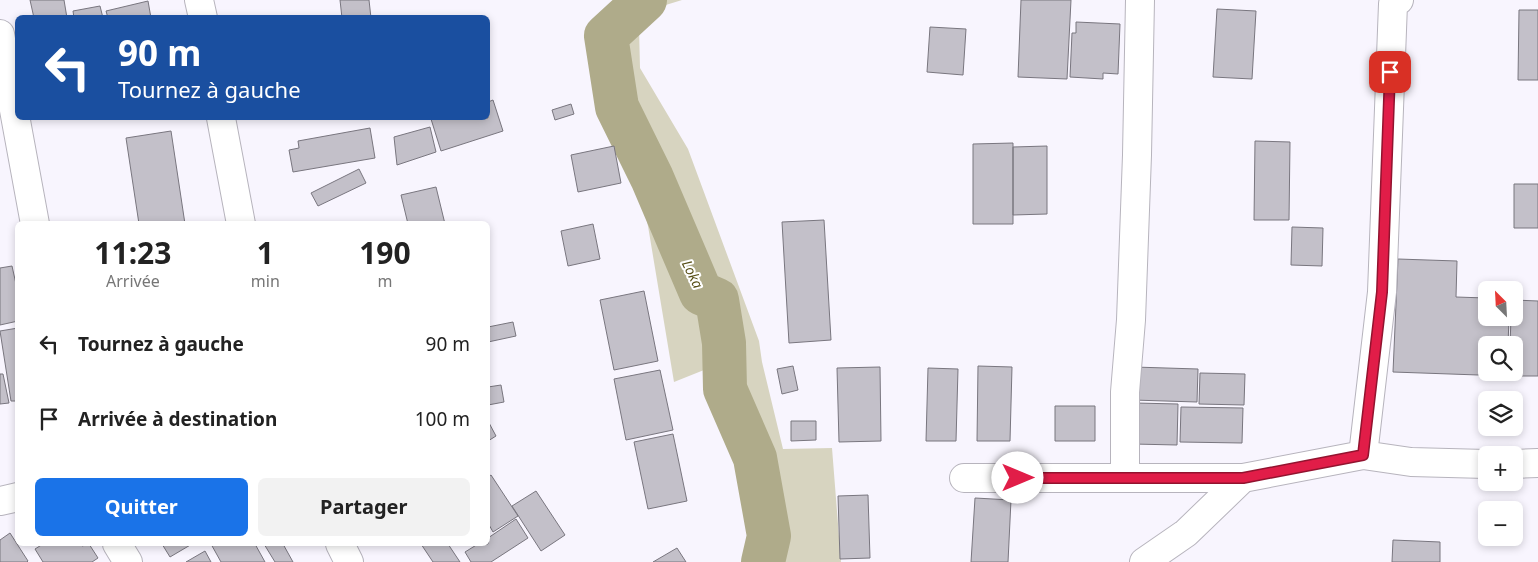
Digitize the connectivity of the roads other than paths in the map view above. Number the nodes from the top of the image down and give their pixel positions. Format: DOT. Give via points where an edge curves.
graph roads {
  1 [pos="199,0"];
  2 [pos="1140,0"];
  3 [pos="1399,0"];
  4 [pos="202,15"];
  5 [pos="0,34"];
  6 [pos="15,118"];
  7 [pos="15,120"];
  8 [pos="221,120"];
  9 [pos="33,221"];
  10 [pos="241,221"];
  11 [pos="1363,455"];
  12 [pos="1478,464"];
  13 [pos="1523,464"];
  14 [pos="1538,464"];
  15 [pos="964,478"];
  16 [pos="1125,478"];
  17 [pos="1243,478"];
  18 [pos="15,498"];
  19 [pos="0,501"];
  20 [pos="118,546"];
  21 [pos="341,546"];
  22 [pos="128,562"];
  23 [pos="349,562"];
  24 [pos="1144,562"];
  1 -- 4 [label="street"];
  2 -- 16 [label="street" via="1138,155 1125,392"];
  3 -- 11 [label="street" via="1393,4 1382,292"];
  5 -- 6 [label="street"];
  7 -- 9 [label="street"];
  8 -- 10 [label="street"];
  11 -- 12 [label="street" via="1411,462"];
  11 -- 17 [label="street"];
  13 -- 14 [label="street"];
  15 -- 16 [label="street"];
  16 -- 17 [label="street"];
  17 -- 24 [label="street" via="1186,533"];
  18 -- 19 [label="street"];
  20 -- 22 [label="street"];
  21 -- 23 [label="street"];
}
